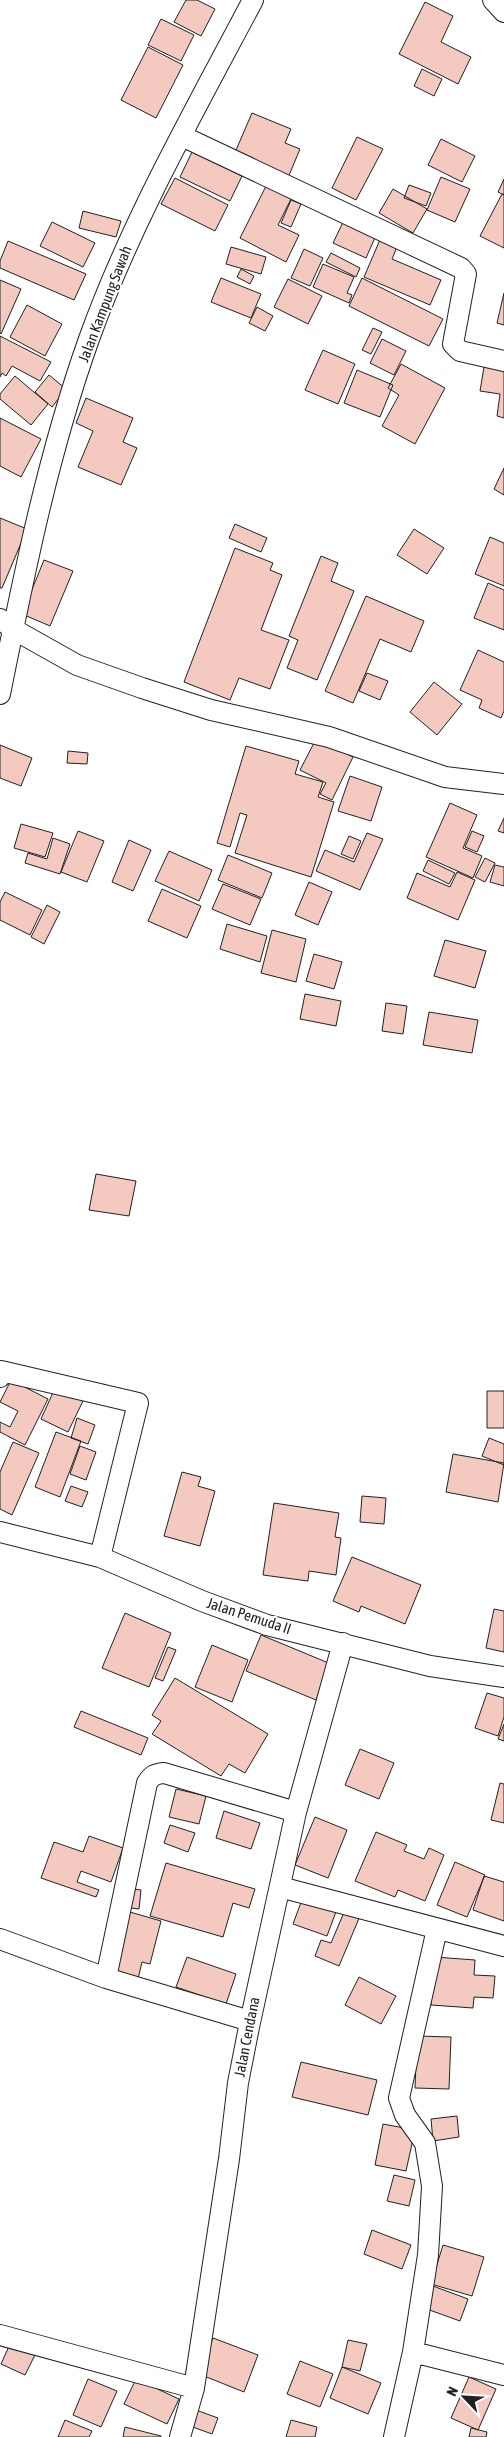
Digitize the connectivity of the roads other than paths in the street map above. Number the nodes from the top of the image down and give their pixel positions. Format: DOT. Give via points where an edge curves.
graph roads {
  1 [pos="253,0"];
  2 [pos="493,0"];
  3 [pos="504,12"];
  4 [pos="182,136"];
  5 [pos="504,361"];
  6 [pos="7,624"];
  7 [pos="0,694"];
  8 [pos="504,784"];
  9 [pos="0,1377"];
  10 [pos="0,1532"];
  11 [pos="100,1557"];
  12 [pos="343,1643"];
  13 [pos="504,1677"];
  14 [pos="296,1812"];
  15 [pos="280,1887"];
  16 [pos="437,1928"];
  17 [pos="0,1940"];
  18 [pos="504,1946"];
  19 [pos="106,1978"];
  20 [pos="250,2021"];
  21 [pos="0,2335"];
  22 [pos="413,2352"];
  23 [pos="504,2374"];
  24 [pos="194,2388"];
  25 [pos="180,2437"];
  26 [pos="394,2437"];
  1 -- 4 [label="street, Jalan Kampung Sawah"];
  2 -- 3 [label="street"];
  4 -- 5 [label="street" via="461,268 466,274 453,344 460,351"];
  4 -- 6 [label="street, Jalan Kampung Sawah" via="125,250 89,338"];
  6 -- 7 [label="street, Jalan Kampung Sawah"];
  6 -- 8 [label="street" via="76,665 211,710 329,737 445,777"];
  9 -- 11 [label="street" via="1,1371 138,1403"];
  10 -- 11 [label="street, Jalan Pemuda II"];
  11 -- 12 [label="street, Jalan Pemuda II" via="267,1625"];
  12 -- 13 [label="street, Jalan Pemuda II" via="430,1666"];
  12 -- 14 [label="street, Jalan Cendana"];
  14 -- 15 [label="street, Jalan Cendana"];
  14 -- 19 [label="street" via="164,1773 151,1777"];
  15 -- 16 [label="street"];
  15 -- 20 [label="street, Jalan Cendana"];
  16 -- 18 [label="street"];
  16 -- 22 [label="street" via="399,2098 405,2114 426,2143 432,2186 428,2255"];
  17 -- 19 [label="street"];
  19 -- 20 [label="street"];
  20 -- 24 [label="street, Jalan Cendana" via="238,2083"];
  21 -- 24 [label="street"];
  22 -- 23 [label="street"];
  22 -- 26 [label="street"];
  24 -- 25 [label="street, Jalan Cendana"];
}
